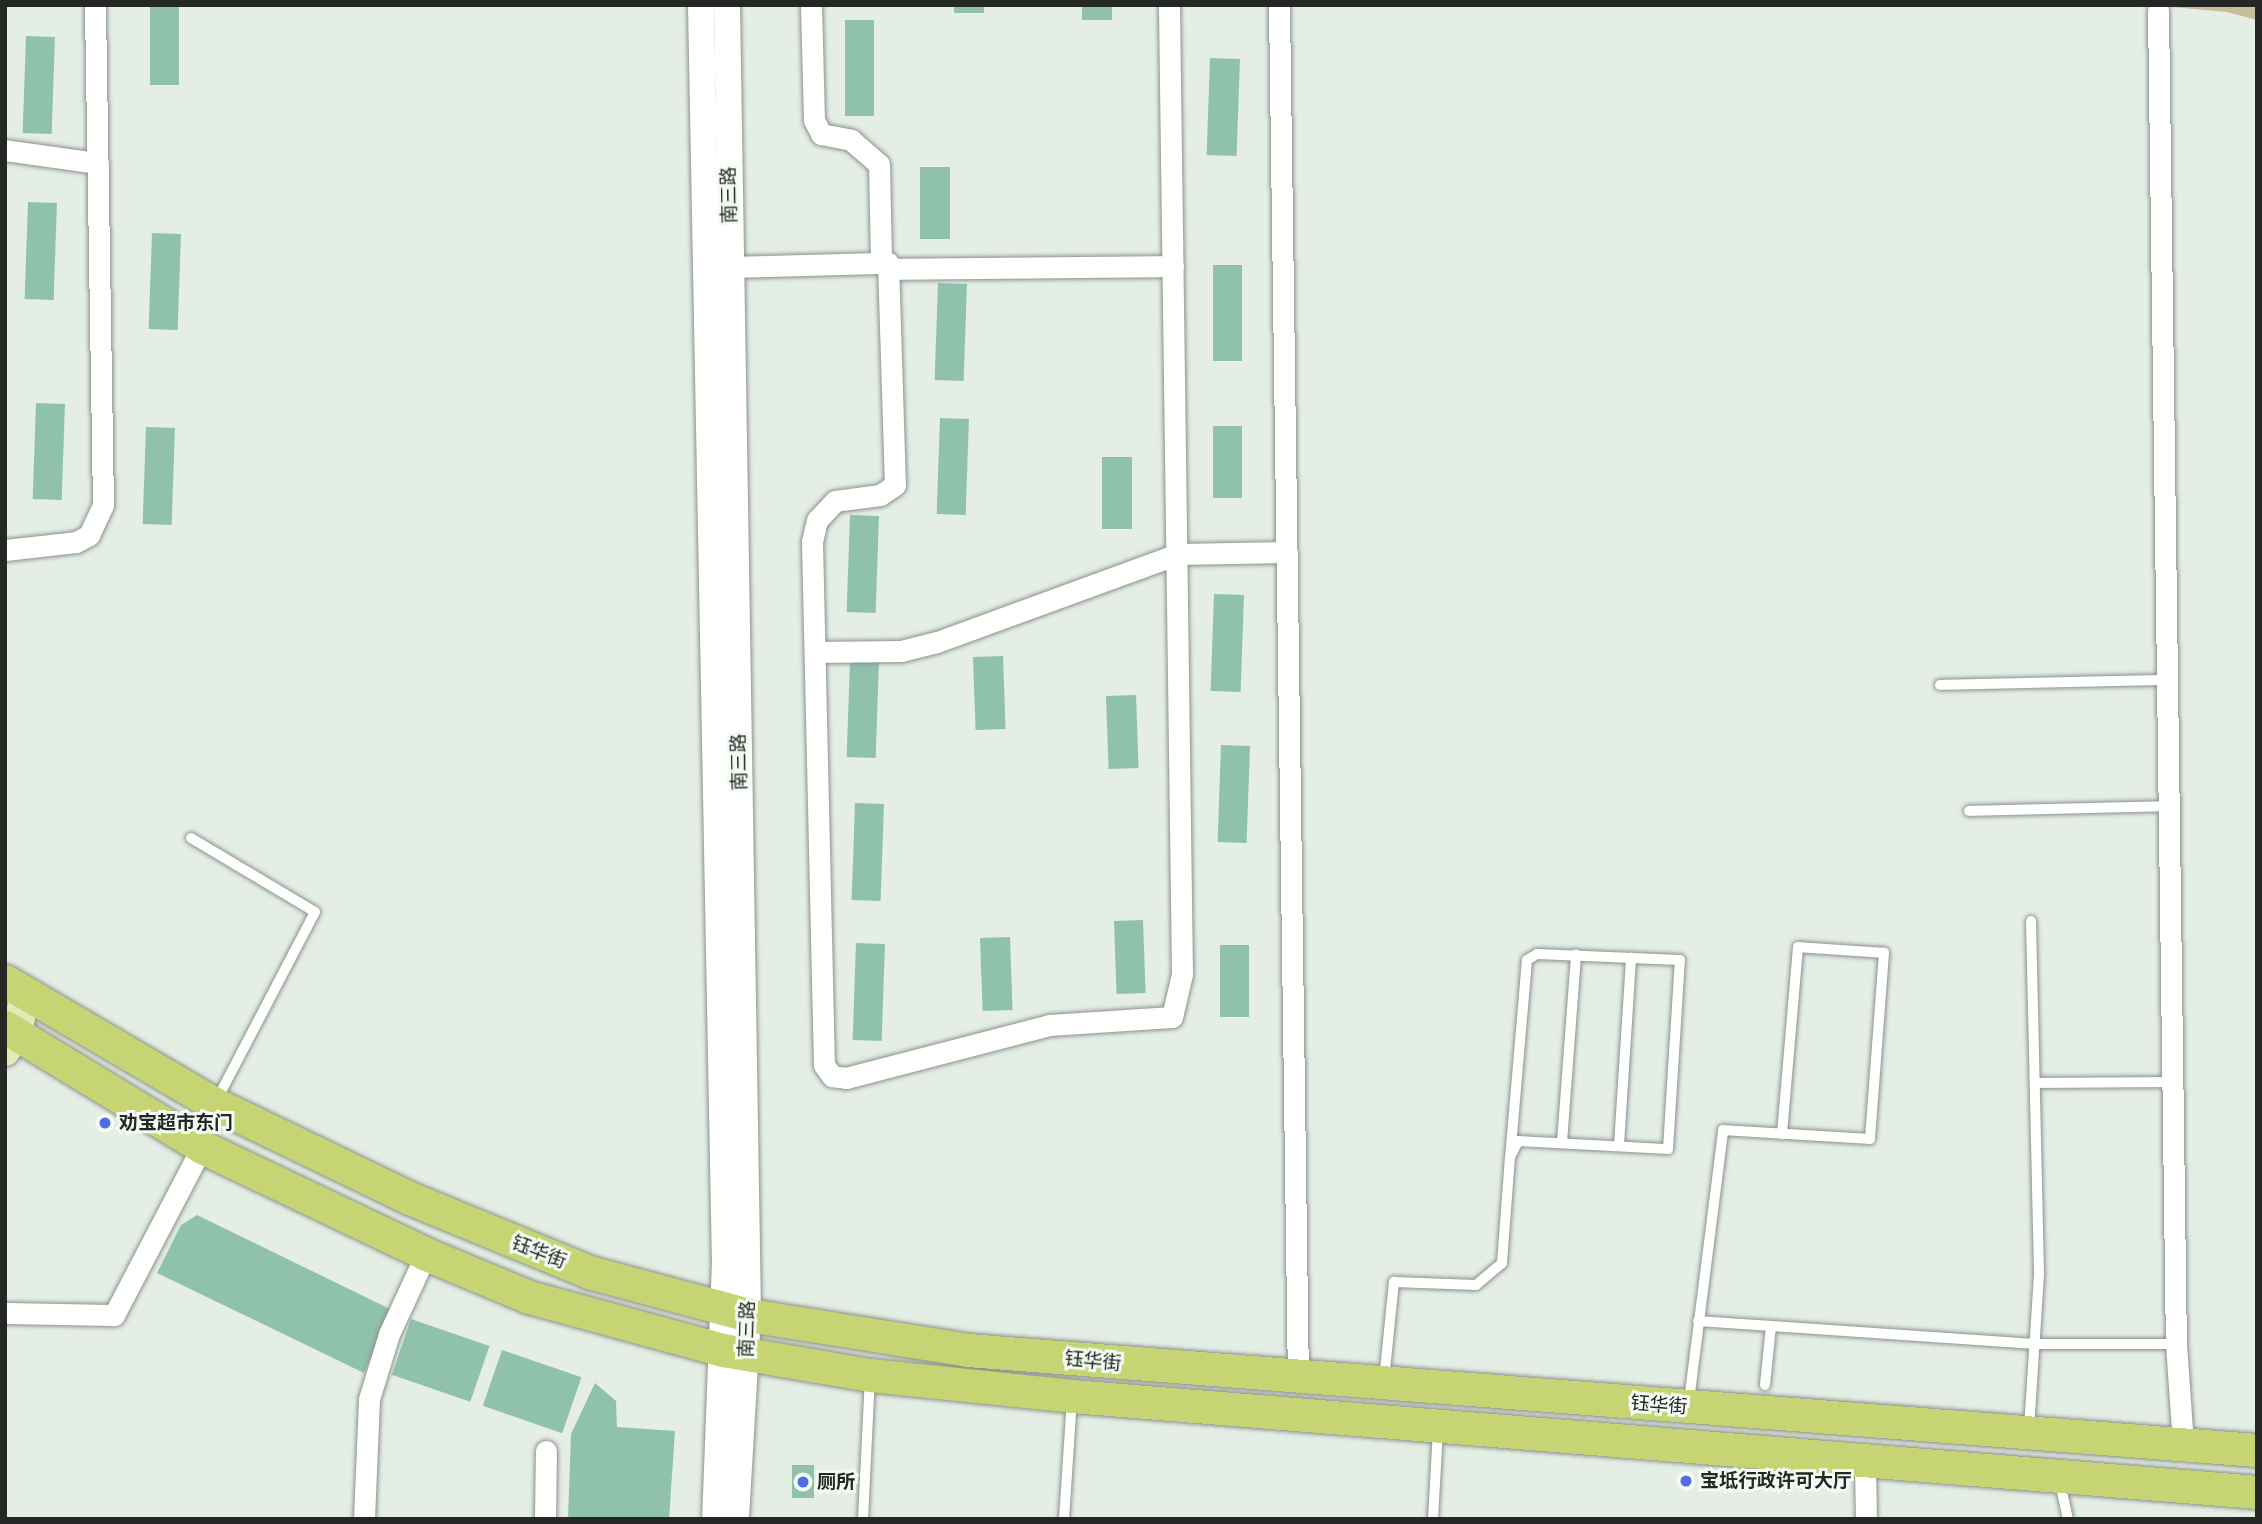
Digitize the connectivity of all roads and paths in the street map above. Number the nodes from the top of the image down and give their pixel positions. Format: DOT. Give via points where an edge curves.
graph roads {
  1 [pos="95,5"];
  2 [pos="701,5"];
  3 [pos="727,5"];
  4 [pos="811,5"];
  5 [pos="1169,5"];
  6 [pos="1279,5"];
  7 [pos="2158,10"];
  8 [pos="5,150"];
  9 [pos="98,163"];
  10 [pos="885,266"];
  11 [pos="1173,266"];
  12 [pos="730,267"];
  13 [pos="5,550"];
  14 [pos="1287,551"];
  15 [pos="1177,554"];
  16 [pos="816,652"];
  17 [pos="2167,680"];
  18 [pos="1940,685"];
  19 [pos="2169,806"];
  20 [pos="1969,811"];
  21 [pos="191,838"];
  22 [pos="2031,921"];
  23 [pos="1576,955"];
  24 [pos="1631,957"];
  25 [pos="15,987"];
  26 [pos="9,1037"];
  27 [pos="2172,1082"];
  28 [pos="2035,1083"];
  29 [pos="215,1104"];
  30 [pos="1782,1134"];
  31 [pos="1562,1142"];
  32 [pos="1619,1145"];
  33 [pos="202,1146"];
  34 [pos="1510,1157"];
  35 [pos="426,1254"];
  36 [pos="736,1312"];
  37 [pos="5,1313"];
  38 [pos="1698,1321"];
  39 [pos="1771,1326"];
  40 [pos="2176,1344"];
  41 [pos="2035,1345"];
  42 [pos="735,1352"];
  43 [pos="870,1375"];
  44 [pos="1298,1378"];
  45 [pos="1383,1383"];
  46 [pos="1765,1385"];
  47 [pos="1072,1396"];
  48 [pos="1688,1407"];
  49 [pos="1438,1430"];
  50 [pos="2029,1432"];
  51 [pos="2183,1443"];
  52 [pos="2257,1450"];
  53 [pos="546,1451"];
  54 [pos="1865,1463"];
  55 [pos="2059,1476"];
  56 [pos="2257,1492"];
  57 [pos="364,1519"];
  58 [pos="545,1519"];
  59 [pos="715,1519"];
  60 [pos="736,1519"];
  61 [pos="863,1519"];
  62 [pos="1064,1519"];
  63 [pos="1433,1519"];
  64 [pos="1866,1519"];
  65 [pos="2068,1519"];
  1 -- 9 [label="street"];
  2 -- 36 [label="street, 南三路"];
  3 -- 12 [label="street, 南三路"];
  4 -- 10 [label="street" via="814,120 821,134 851,140 879,164"];
  5 -- 11 [label="street"];
  6 -- 14 [label="street"];
  7 -- 17 [label="street"];
  8 -- 9 [label="street"];
  9 -- 13 [label="street" via="99,522 76,542"];
  10 -- 11 [label="street"];
  10 -- 12 [label="street"];
  10 -- 16 [label="street" via="895,485 880,495 835,501 817,520"];
  11 -- 15 [label="street"];
  12 -- 36 [label="street, 南三路"];
  14 -- 15 [label="street"];
  14 -- 44 [label="street"];
  15 -- 16 [label="street" via="937,642 901,651"];
  15 -- 16 [label="street" via="1182,974 1172,1017 1160,1022 1049,1025 832,1076 824,1065"];
  17 -- 18 [label="lane"];
  17 -- 19 [label="street"];
  19 -- 20 [label="lane"];
  19 -- 27 [label="street"];
  21 -- 29 [label="lane" via="315,912"];
  22 -- 28 [label="lane"];
  23 -- 24 [label="lane"];
  23 -- 31 [label="lane"];
  23 -- 34 [label="lane" via="1537,954 1521,975"];
  24 -- 32 [label="lane"];
  24 -- 32 [label="lane" via="1679,960 1673,1140 1668,1149"];
  25 -- 26 [label="main road"];
  25 -- 29 [label="main road, 钰华街"];
  26 -- 33 [label="main road, 钰华街"];
  27 -- 28 [label="lane"];
  27 -- 40 [label="street"];
  28 -- 41 [label="lane"];
  29 -- 36 [label="main road, 钰华街" via="487,1232 589,1272"];
  30 -- 30 [label="lane" via="1870,1139 1884,953 1798,947"];
  30 -- 38 [label="lane" via="1723,1130"];
  31 -- 32 [label="lane"];
  31 -- 34 [label="lane" via="1518,1141"];
  33 -- 35 [label="main road, 钰华街"];
  33 -- 37 [label="street" via="114,1315"];
  34 -- 45 [label="lane" via="1502,1263 1476,1285 1395,1282"];
  35 -- 42 [label="main road, 钰华街" via="529,1297"];
  35 -- 57 [label="street" via="389,1334 369,1399"];
  36 -- 42 [label="street, 南三路"];
  36 -- 44 [label="main road, 钰华街" via="968,1350"];
  38 -- 39 [label="lane"];
  38 -- 48 [label="lane"];
  39 -- 41 [label="lane"];
  39 -- 46 [label="lane"];
  40 -- 41 [label="lane"];
  40 -- 51 [label="street"];
  41 -- 50 [label="lane"];
  42 -- 43 [label="main road, 钰华街"];
  42 -- 59 [label="street, 南三路"];
  42 -- 60 [label="street, 南三路"];
  43 -- 47 [label="main road, 钰华街"];
  43 -- 61 [label="lane"];
  44 -- 45 [label="main road, 钰华街"];
  45 -- 48 [label="main road, 钰华街"];
  47 -- 49 [label="main road, 钰华街"];
  47 -- 62 [label="lane"];
  48 -- 50 [label="main road, 钰华街"];
  49 -- 54 [label="main road, 钰华街"];
  49 -- 63 [label="lane"];
  50 -- 51 [label="main road, 钰华街"];
  51 -- 52 [label="main road, 钰华街"];
  53 -- 58 [label="street"];
  54 -- 55 [label="main road, 钰华街"];
  54 -- 64 [label="street"];
  55 -- 56 [label="main road, 钰华街"];
  55 -- 65 [label="lane"];
}
